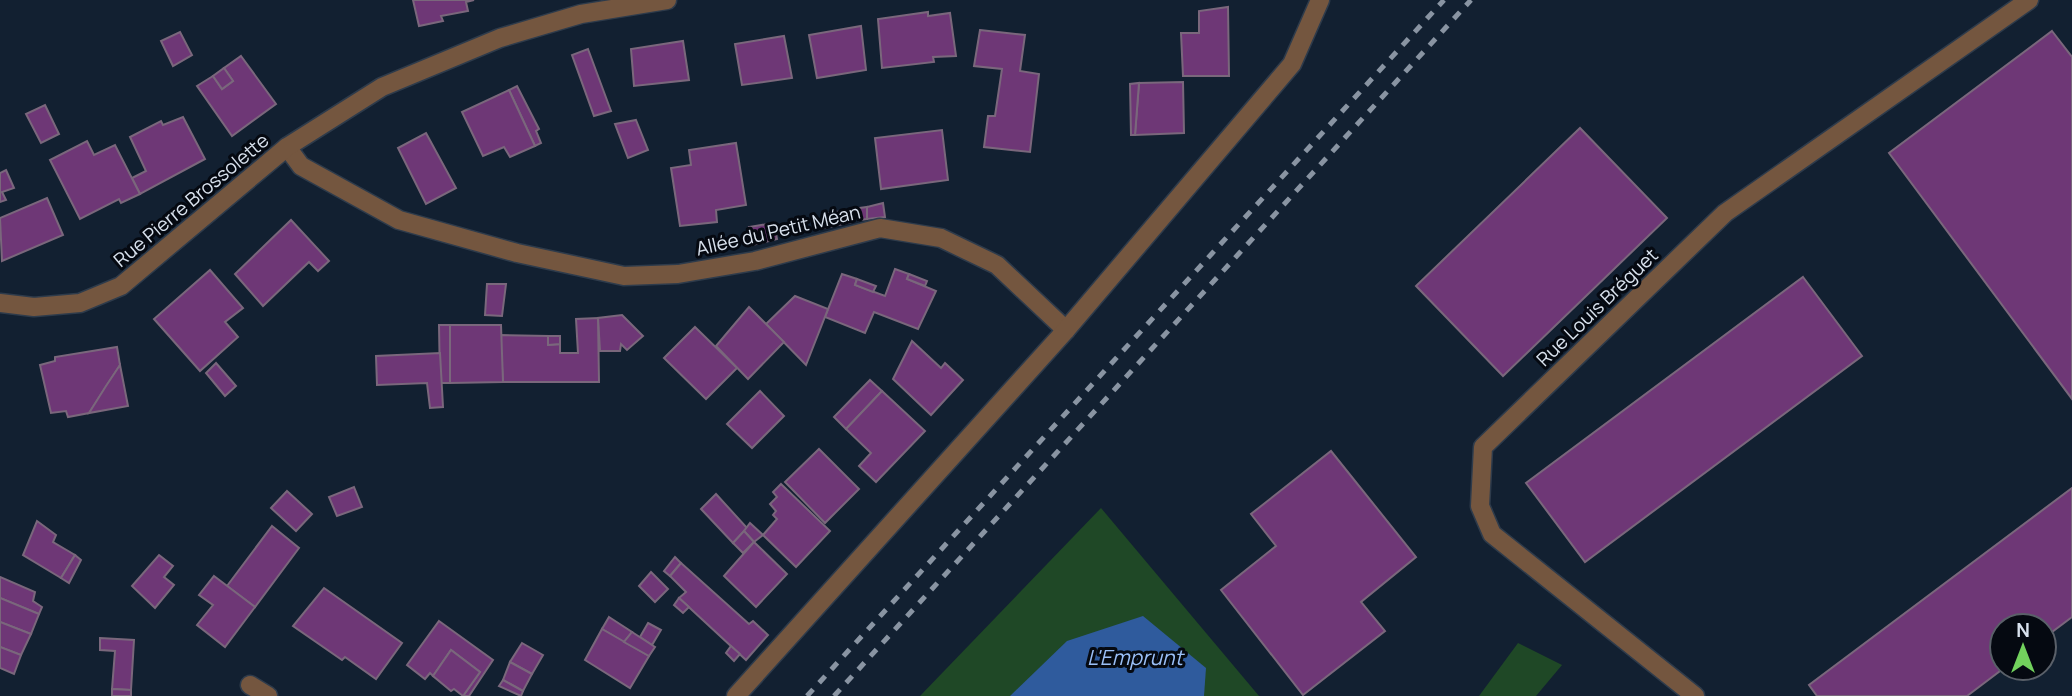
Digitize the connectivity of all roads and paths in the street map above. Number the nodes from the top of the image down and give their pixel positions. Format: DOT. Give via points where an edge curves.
graph roads {
  1 [pos="667,0"];
  2 [pos="1320,0"];
  3 [pos="2029,0"];
  4 [pos="287,147"];
  5 [pos="0,303"];
  6 [pos="1066,330"];
  7 [pos="250,685"];
  8 [pos="268,696"];
  9 [pos="736,696"];
  10 [pos="1695,696"];
  1 -- 4 [label="street, Rue Pierre Brossolette" via="581,15 500,38 382,87"];
  2 -- 6 [label="street" via="1292,64"];
  3 -- 10 [label="street, Rue Louis Bréguet" via="1725,213 1483,447 1480,506 1492,534"];
  4 -- 5 [label="street, Rue Pierre Brossolette" via="121,286 80,303 34,307"];
  4 -- 6 [label="street, Allée du Petit Méan" via="301,166 399,220 517,253 624,276 678,274 755,261 880,228 941,238 997,265"];
  6 -- 9 [label="street"];
  7 -- 8 [label="street"];
}
